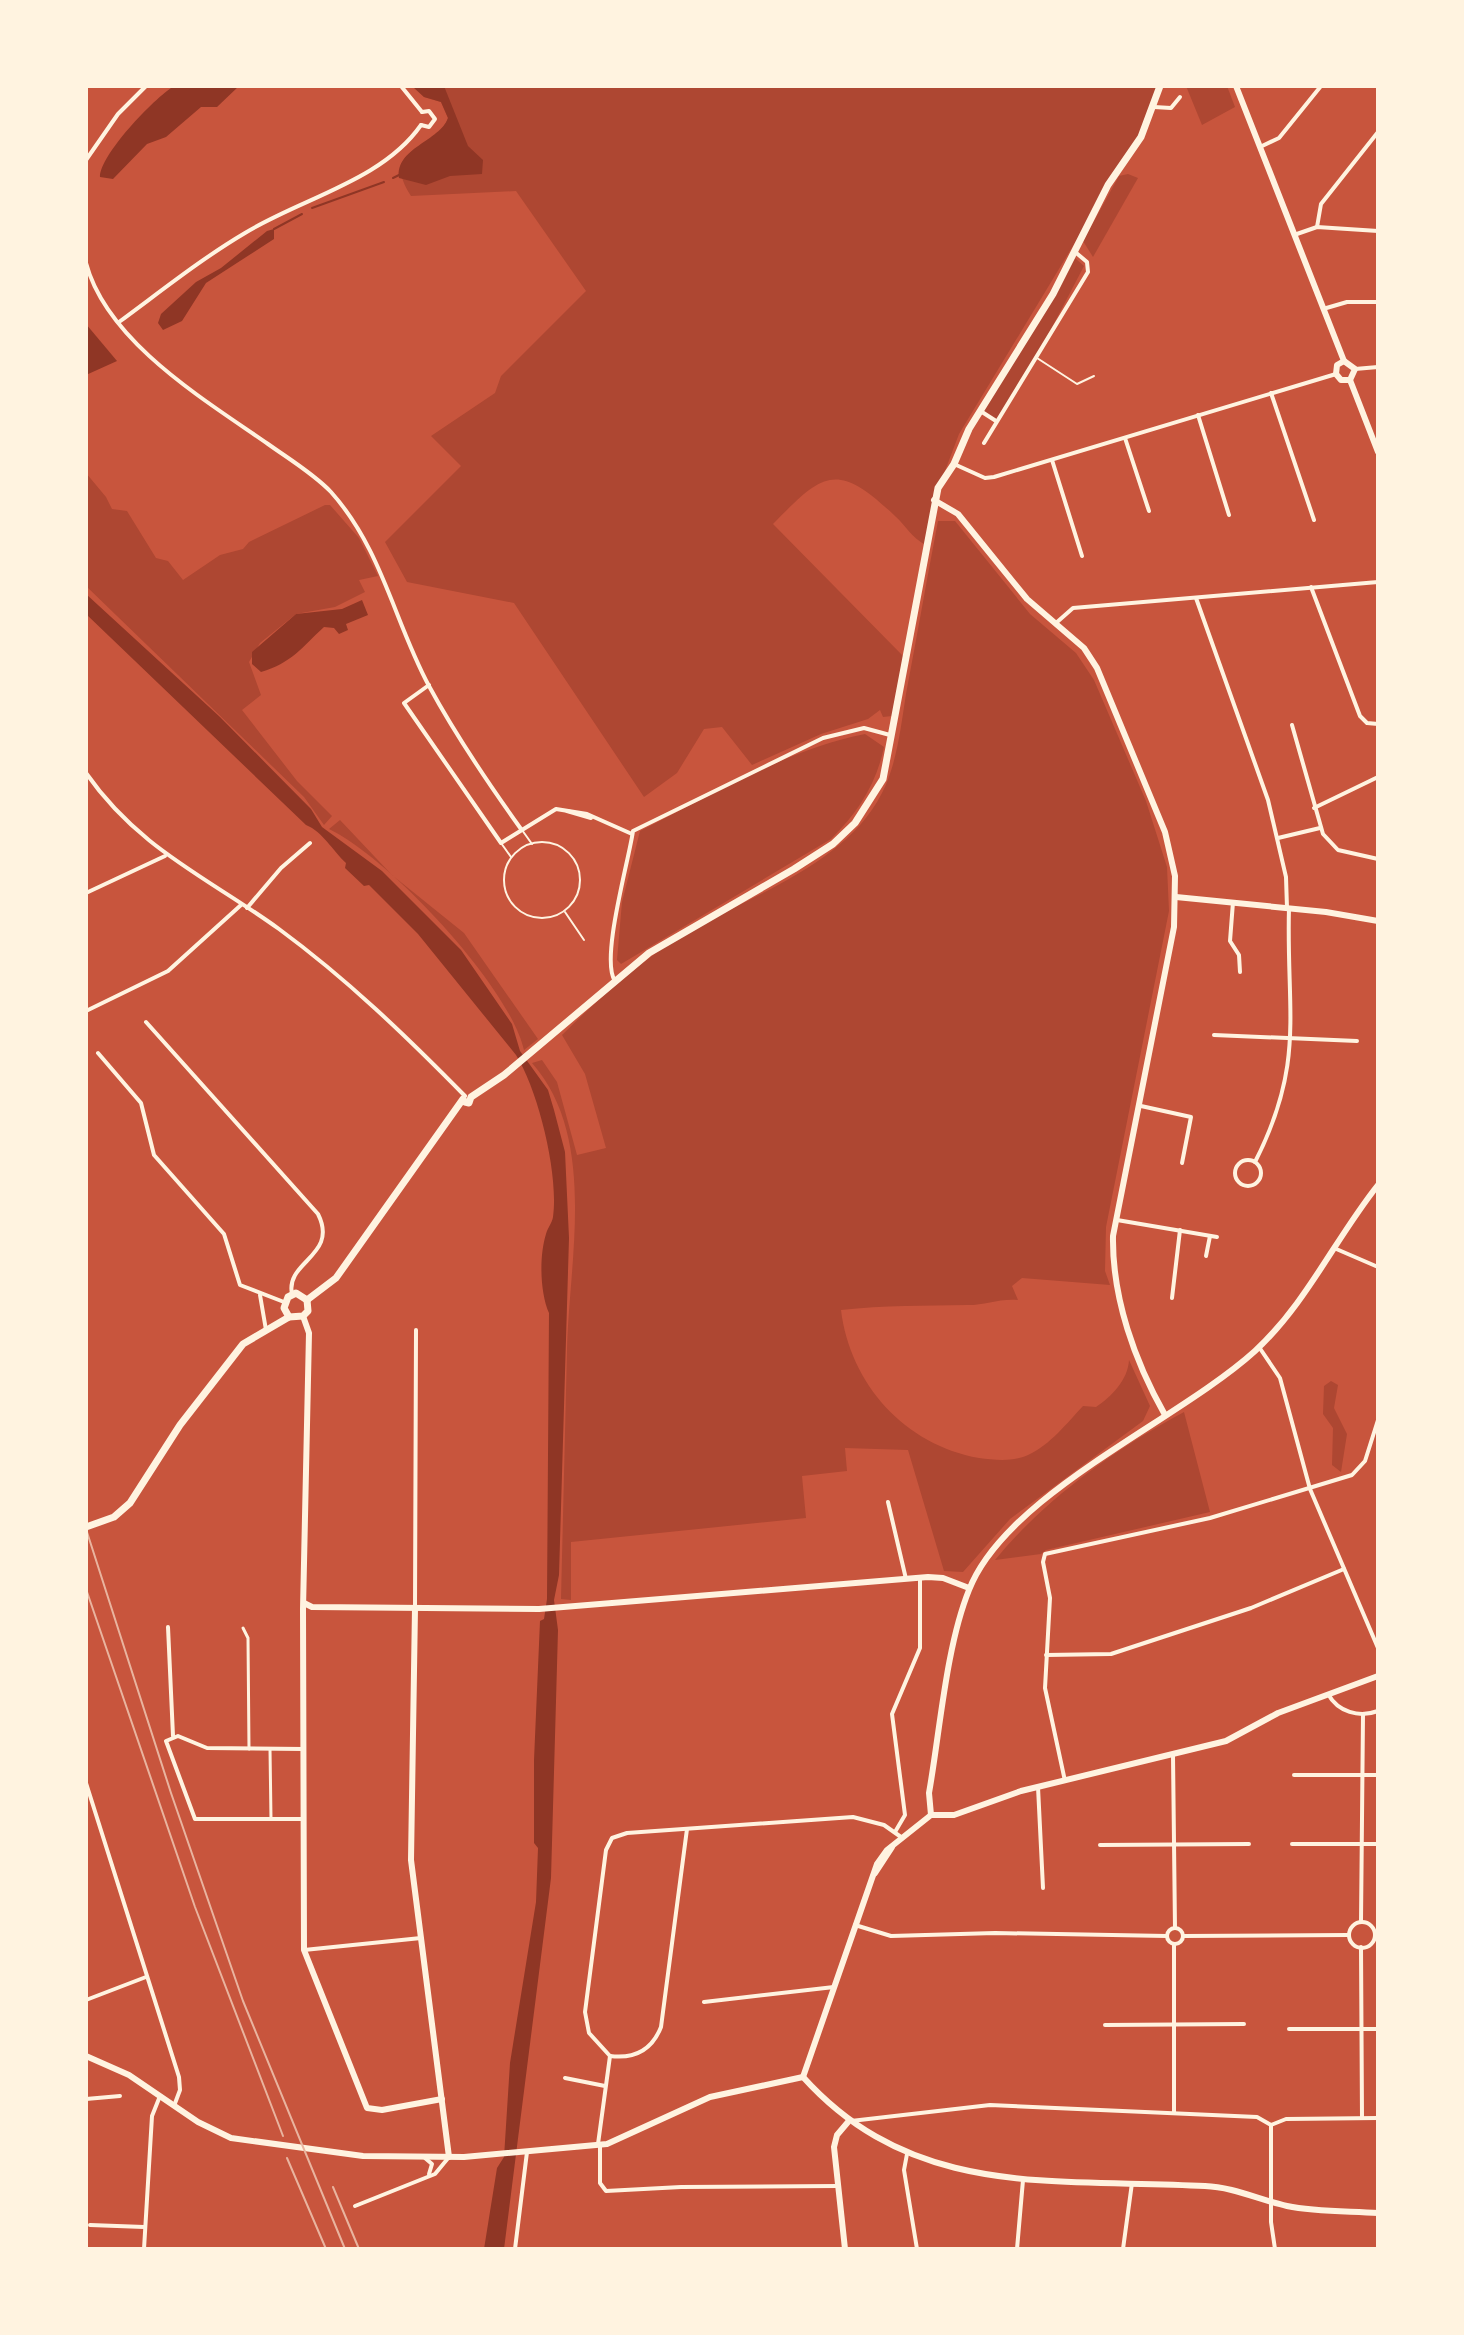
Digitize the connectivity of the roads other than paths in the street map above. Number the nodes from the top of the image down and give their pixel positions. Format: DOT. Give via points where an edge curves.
graph roads {
  1 [pos="146,86"];
  2 [pos="401,86"];
  3 [pos="1160,86"];
  4 [pos="1236,86"];
  5 [pos="1321,86"];
  6 [pos="1180,97"];
  7 [pos="1154,107"];
  8 [pos="422,112"];
  9 [pos="421,125"];
  10 [pos="1378,132"];
  11 [pos="1260,147"];
  12 [pos="86,160"];
  13 [pos="1317,227"];
  14 [pos="1378,231"];
  15 [pos="1294,235"];
  16 [pos="1074,251"];
  17 [pos="86,263"];
  18 [pos="1378,302"];
  19 [pos="1323,309"];
  20 [pos="119,322"];
  21 [pos="1036,358"];
  22 [pos="1344,361"];
  23 [pos="1378,367"];
  24 [pos="1355,369"];
  25 [pos="1336,374"];
  26 [pos="1094,376"];
  27 [pos="1350,380"];
  28 [pos="1271,393"];
  29 [pos="980,410"];
  30 [pos="1198,415"];
  31 [pos="996,421"];
  32 [pos="1125,438"];
  33 [pos="984,443"];
  34 [pos="1378,452"];
  35 [pos="1052,460"];
  36 [pos="954,464"];
  37 [pos="934,500"];
  38 [pos="1149,511"];
  39 [pos="1229,515"];
  40 [pos="1314,520"];
  41 [pos="1082,556"];
  42 [pos="1378,582"];
  43 [pos="1311,587"];
  44 [pos="1196,598"];
  45 [pos="1056,623"];
  46 [pos="429,685"];
  47 [pos="1378,724"];
  48 [pos="1292,725"];
  49 [pos="893,736"];
  50 [pos="86,773"];
  51 [pos="1378,777"];
  52 [pos="1314,808"];
  53 [pos="1320,828"];
  54 [pos="521,829"];
  55 [pos="632,834"];
  56 [pos="1278,838"];
  57 [pos="310,843"];
  58 [pos="501,843"];
  59 [pos="532,844"];
  60 [pos="165,856"];
  61 [pos="511,858"];
  62 [pos="1378,859"];
  63 [pos="86,893"];
  64 [pos="1176,897"];
  65 [pos="1233,902"];
  66 [pos="244,906"];
  67 [pos="1288,908"];
  68 [pos="564,911"];
  69 [pos="1378,921"];
  70 [pos="584,940"];
  71 [pos="1240,972"];
  72 [pos="615,981"];
  73 [pos="86,1011"];
  74 [pos="146,1022"];
  75 [pos="1214,1035"];
  76 [pos="1293,1037"];
  77 [pos="1357,1041"];
  78 [pos="98,1053"];
  79 [pos="467,1098"];
  80 [pos="1141,1106"];
  81 [pos="1255,1162"];
  82 [pos="1182,1163"];
  83 [pos="1378,1185"];
  84 [pos="1115,1220"];
  85 [pos="1180,1230"];
  86 [pos="1210,1236"];
  87 [pos="1217,1237"];
  88 [pos="1334,1248"];
  89 [pos="1206,1256"];
  90 [pos="1378,1267"];
  91 [pos="292,1294"];
  92 [pos="260,1295"];
  93 [pos="1172,1298"];
  94 [pos="307,1300"];
  95 [pos="284,1302"];
  96 [pos="303,1316"];
  97 [pos="289,1317"];
  98 [pos="266,1330"];
  99 [pos="416,1330"];
  100 [pos="1259,1347"];
  101 [pos="1165,1415"];
  102 [pos="1378,1420"];
  103 [pos="1310,1489"];
  104 [pos="888,1502"];
  105 [pos="88,1527"];
  106 [pos="1344,1569"];
  107 [pos="920,1578"];
  108 [pos="906,1579"];
  109 [pos="969,1588"];
  110 [pos="304,1603"];
  111 [pos="415,1608"];
  112 [pos="168,1627"];
  113 [pos="243,1628"];
  114 [pos="1378,1648"];
  115 [pos="1046,1655"];
  116 [pos="1378,1676"];
  117 [pos="1328,1694"];
  118 [pos="1378,1711"];
  119 [pos="1363,1715"];
  120 [pos="173,1736"];
  121 [pos="249,1749"];
  122 [pos="270,1749"];
  123 [pos="304,1749"];
  124 [pos="1173,1756"];
  125 [pos="1294,1775"];
  126 [pos="1362,1775"];
  127 [pos="1378,1775"];
  128 [pos="1065,1781"];
  129 [pos="86,1783"];
  130 [pos="1038,1787"];
  131 [pos="931,1815"];
  132 [pos="271,1819"];
  133 [pos="304,1819"];
  134 [pos="687,1829"];
  135 [pos="895,1832"];
  136 [pos="902,1838"];
  137 [pos="1249,1844"];
  138 [pos="1292,1844"];
  139 [pos="1361,1844"];
  140 [pos="1378,1844"];
  141 [pos="1100,1845"];
  142 [pos="1174,1845"];
  143 [pos="1043,1888"];
  144 [pos="1361,1922"];
  145 [pos="855,1925"];
  146 [pos="1175,1928"];
  147 [pos="1349,1935"];
  148 [pos="1167,1936"];
  149 [pos="1183,1936"];
  150 [pos="1376,1936"];
  151 [pos="421,1938"];
  152 [pos="1174,1944"];
  153 [pos="1361,1947"];
  154 [pos="304,1950"];
  155 [pos="146,1977"];
  156 [pos="834,1987"];
  157 [pos="86,2000"];
  158 [pos="704,2002"];
  159 [pos="1244,2024"];
  160 [pos="1105,2025"];
  161 [pos="1175,2026"];
  162 [pos="1289,2029"];
  163 [pos="1361,2029"];
  164 [pos="1378,2029"];
  165 [pos="86,2056"];
  166 [pos="610,2056"];
  167 [pos="803,2077"];
  168 [pos="565,2078"];
  169 [pos="605,2086"];
  170 [pos="120,2096"];
  171 [pos="160,2096"];
  172 [pos="86,2099"];
  173 [pos="442,2099"];
  174 [pos="174,2106"];
  175 [pos="1174,2113"];
  176 [pos="1362,2118"];
  177 [pos="1378,2118"];
  178 [pos="848,2122"];
  179 [pos="1271,2125"];
  180 [pos="599,2145"];
  181 [pos="524,2152"];
  182 [pos="907,2154"];
  183 [pos="424,2157"];
  184 [pos="449,2157"];
  185 [pos="428,2177"];
  186 [pos="1024,2178"];
  187 [pos="1132,2183"];
  188 [pos="838,2186"];
  189 [pos="1271,2202"];
  190 [pos="355,2206"];
  191 [pos="1378,2213"];
  192 [pos="90,2225"];
  193 [pos="145,2227"];
  194 [pos="144,2249"];
  195 [pos="515,2249"];
  196 [pos="845,2249"];
  197 [pos="917,2249"];
  198 [pos="1017,2249"];
  199 [pos="1123,2249"];
  200 [pos="1275,2249"];
  1 -- 12 [label="street" via="118,114"];
  2 -- 8 [label="street"];
  3 -- 7 [label="main road"];
  4 -- 11 [label="street"];
  5 -- 11 [label="street" via="1279,138"];
  6 -- 7 [label="street" via="1171,108"];
  7 -- 16 [label="main road"];
  8 -- 9 [label="street"];
  8 -- 9 [label="street" via="429,111 435,119 429,127"];
  9 -- 20 [label="street" via="379,165 247,231"];
  10 -- 13 [label="street" via="1321,204"];
  11 -- 15 [label="street"];
  13 -- 14 [label="street"];
  13 -- 15 [label="street"];
  15 -- 19 [label="street"];
  16 -- 21 [label="street" via="1087,262 1088,272"];
  16 -- 29 [label="main road"];
  17 -- 20 [label="street"];
  18 -- 19 [label="street"];
  19 -- 22 [label="street"];
  20 -- 46 [label="street" via="172,374 326,488 351,516 384,576"];
  21 -- 26 [label="lane" via="1077,384"];
  21 -- 31 [label="street"];
  22 -- 24 [label="street"];
  22 -- 25 [label="street"];
  23 -- 24 [label="street"];
  24 -- 27 [label="street"];
  25 -- 27 [label="street"];
  25 -- 28 [label="street"];
  27 -- 34 [label="street"];
  28 -- 30 [label="street"];
  28 -- 40 [label="street"];
  29 -- 31 [label="street"];
  29 -- 36 [label="main road"];
  30 -- 32 [label="street"];
  30 -- 39 [label="street"];
  31 -- 33 [label="street"];
  32 -- 35 [label="street"];
  32 -- 38 [label="street"];
  35 -- 36 [label="street" via="988,478"];
  35 -- 41 [label="street"];
  36 -- 37 [label="main road"];
  37 -- 45 [label="street" via="958,514 1027,599"];
  37 -- 49 [label="main road"];
  42 -- 43 [label="street"];
  43 -- 44 [label="street"];
  43 -- 47 [label="street" via="1360,716"];
  44 -- 45 [label="street" via="1073,608"];
  44 -- 56 [label="street"];
  45 -- 64 [label="street" via="1084,648 1103,680 1165,832"];
  46 -- 54 [label="street"];
  46 -- 58 [label="street" via="404,703"];
  48 -- 52 [label="street"];
  49 -- 55 [label="street" via="864,728 823,738"];
  49 -- 72 [label="main road" via="883,779 870,803 833,844 680,932"];
  50 -- 60 [label="street"];
  51 -- 52 [label="street"];
  52 -- 53 [label="street"];
  53 -- 56 [label="street"];
  53 -- 62 [label="street" via="1338,850"];
  54 -- 55 [label="street" via="552,810 567,810"];
  54 -- 58 [label="street"];
  54 -- 59 [label="lane"];
  55 -- 72 [label="street" via="612,948"];
  56 -- 67 [label="street"];
  57 -- 66 [label="street"];
  58 -- 61 [label="lane"];
  59 -- 61 [label="lane"];
  59 -- 68 [label="lane" via="558,845 577,865 580,888"];
  60 -- 63 [label="street"];
  60 -- 66 [label="street"];
  61 -- 68 [label="lane" via="504,881 513,904 534,917"];
  64 -- 65 [label="street"];
  64 -- 80 [label="street"];
  65 -- 67 [label="street"];
  65 -- 71 [label="street" via="1230,939"];
  66 -- 73 [label="street" via="168,971"];
  66 -- 79 [label="street" via="375,1006"];
  67 -- 69 [label="street"];
  67 -- 76 [label="street"];
  68 -- 70 [label="lane"];
  72 -- 79 [label="main road" via="531,1054"];
  74 -- 91 [label="street" via="318,1214 323,1224 319,1250 294,1275"];
  75 -- 76 [label="street"];
  76 -- 77 [label="street"];
  76 -- 81 [label="street" via="1285,1091"];
  78 -- 92 [label="street" via="141,1103 154,1155 224,1234 240,1285"];
  79 -- 94 [label="main road" via="336,1278"];
  80 -- 82 [label="street" via="1191,1117"];
  80 -- 84 [label="street"];
  81 -- 81 [label="street" via="1260,1179 1251,1186 1241,1184 1236,1167 1246,1160"];
  83 -- 88 [label="street"];
  84 -- 85 [label="street"];
  84 -- 101 [label="street" via="1112,1247 1119,1291 1143,1375"];
  85 -- 86 [label="street"];
  85 -- 93 [label="street"];
  86 -- 87 [label="street"];
  86 -- 89 [label="street"];
  88 -- 90 [label="street"];
  88 -- 100 [label="street"];
  91 -- 94 [label="main road"];
  91 -- 95 [label="main road"];
  92 -- 95 [label="street"];
  92 -- 98 [label="street"];
  94 -- 96 [label="main road"];
  95 -- 97 [label="main road"];
  96 -- 97 [label="main road"];
  96 -- 110 [label="street" via="309,1333"];
  97 -- 98 [label="main road"];
  98 -- 105 [label="main road" via="230,1358 130,1503 114,1517"];
  99 -- 111 [label="street"];
  100 -- 101 [label="street" via="1199,1396"];
  100 -- 103 [label="street" via="1275,1367 1284,1391"];
  101 -- 109 [label="street" via="1020,1522 993,1550"];
  102 -- 103 [label="street" via="1360,1469"];
  103 -- 106 [label="street"];
  103 -- 115 [label="street" via="1210,1518 1053,1550 1044,1557 1050,1598"];
  104 -- 108 [label="street"];
  106 -- 114 [label="street"];
  106 -- 115 [label="street" via="1251,1608 1111,1654"];
  107 -- 108 [label="street"];
  107 -- 109 [label="street" via="943,1578"];
  107 -- 135 [label="street" via="920,1648 892,1709 905,1815"];
  108 -- 111 [label="street" via="539,1609"];
  109 -- 131 [label="street" via="929,1793"];
  110 -- 111 [label="street"];
  110 -- 123 [label="street"];
  111 -- 151 [label="street" via="411,1860"];
  112 -- 120 [label="street"];
  113 -- 121 [label="street" via="248,1638"];
  115 -- 128 [label="street" via="1046,1696"];
  116 -- 117 [label="street"];
  117 -- 119 [label="street" via="1338,1706"];
  117 -- 124 [label="street" via="1278,1713 1235,1738"];
  118 -- 119 [label="street"];
  119 -- 126 [label="street"];
  120 -- 121 [label="street" via="207,1748"];
  120 -- 132 [label="street" via="166,1741 195,1819"];
  121 -- 122 [label="street"];
  122 -- 123 [label="street"];
  122 -- 132 [label="street"];
  123 -- 133 [label="street"];
  124 -- 128 [label="street"];
  124 -- 142 [label="street"];
  125 -- 126 [label="street"];
  126 -- 127 [label="street"];
  126 -- 139 [label="street"];
  128 -- 130 [label="street"];
  129 -- 155 [label="street"];
  130 -- 131 [label="street" via="954,1815"];
  130 -- 143 [label="street"];
  131 -- 136 [label="street"];
  132 -- 133 [label="street"];
  133 -- 154 [label="street"];
  134 -- 135 [label="street" via="853,1817"];
  134 -- 166 [label="street" via="661,2027 654,2042 640,2052"];
  134 -- 166 [label="street" via="622,1833 607,1847 585,2016 592,2037"];
  135 -- 136 [label="street"];
  136 -- 145 [label="street" via="879,1860"];
  137 -- 142 [label="street"];
  138 -- 139 [label="street"];
  139 -- 140 [label="street"];
  139 -- 144 [label="street"];
  141 -- 142 [label="street"];
  142 -- 146 [label="street"];
  144 -- 147 [label="street"];
  144 -- 150 [label="street"];
  145 -- 148 [label="street" via="891,1936"];
  145 -- 156 [label="street"];
  146 -- 148 [label="street"];
  146 -- 149 [label="street"];
  147 -- 149 [label="street"];
  147 -- 153 [label="street"];
  148 -- 152 [label="street"];
  149 -- 152 [label="street"];
  150 -- 153 [label="street"];
  151 -- 154 [label="street"];
  151 -- 173 [label="street"];
  152 -- 161 [label="street"];
  153 -- 163 [label="street"];
  154 -- 173 [label="street" via="367,2108"];
  155 -- 157 [label="street"];
  155 -- 174 [label="street" via="179,2077"];
  156 -- 158 [label="street"];
  156 -- 167 [label="street"];
  159 -- 161 [label="street"];
  160 -- 161 [label="street"];
  161 -- 175 [label="street"];
  162 -- 163 [label="street"];
  163 -- 164 [label="street"];
  163 -- 176 [label="street"];
  165 -- 171 [label="street"];
  166 -- 169 [label="street"];
  167 -- 178 [label="street"];
  167 -- 180 [label="street" via="705,2099 630,2136"];
  168 -- 169 [label="street"];
  169 -- 180 [label="street"];
  170 -- 172 [label="street"];
  171 -- 174 [label="street"];
  171 -- 193 [label="street" via="152,2116"];
  173 -- 184 [label="street"];
  174 -- 183 [label="street" via="231,2138 358,2156"];
  175 -- 178 [label="street" via="990,2105 880,2114"];
  175 -- 179 [label="street" via="1257,2117"];
  176 -- 177 [label="street"];
  176 -- 179 [label="street" via="1282,2119"];
  178 -- 182 [label="street"];
  178 -- 188 [label="street" via="834,2147"];
  179 -- 189 [label="street"];
  180 -- 181 [label="street"];
  180 -- 188 [label="street" via="600,2183 606,2191"];
  181 -- 184 [label="street"];
  181 -- 195 [label="street"];
  182 -- 186 [label="street" via="962,2171"];
  182 -- 197 [label="street" via="904,2170"];
  183 -- 184 [label="street"];
  183 -- 185 [label="street" via="432,2164"];
  184 -- 185 [label="street"];
  185 -- 190 [label="street"];
  186 -- 187 [label="street"];
  186 -- 198 [label="street"];
  187 -- 189 [label="street" via="1215,2187"];
  187 -- 199 [label="street"];
  188 -- 196 [label="street"];
  189 -- 191 [label="street"];
  189 -- 200 [label="street"];
  192 -- 193 [label="street"];
  193 -- 194 [label="street"];
}
